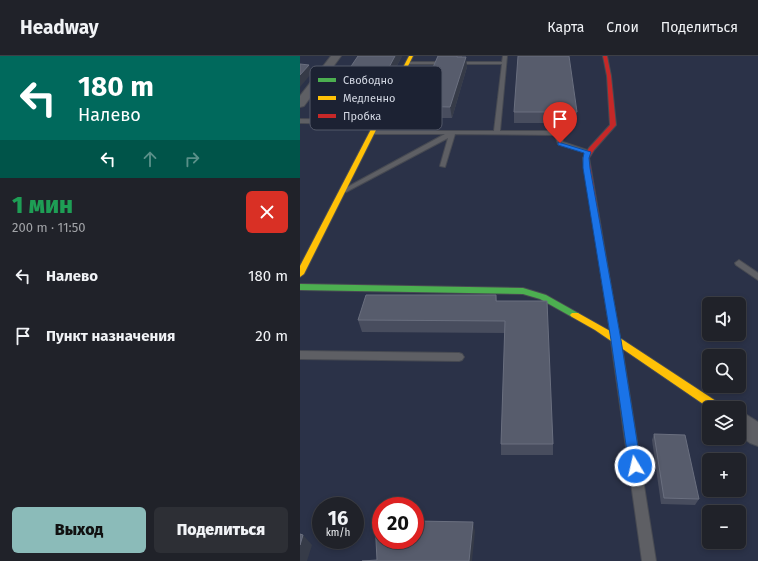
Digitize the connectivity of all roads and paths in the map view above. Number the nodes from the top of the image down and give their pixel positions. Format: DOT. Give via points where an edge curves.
graph roads {
  1 [pos="336,56"];
  2 [pos="505,56"];
  3 [pos="605,56"];
  4 [pos="409,60"];
  5 [pos="504,63"];
  6 [pos="328,66"];
  7 [pos="310,91"];
  8 [pos="300,104"];
  9 [pos="300,121"];
  10 [pos="310,121"];
  11 [pos="372,132"];
  12 [pos="497,132"];
  13 [pos="452,133"];
  14 [pos="588,152"];
  15 [pos="443,166"];
  16 [pos="342,192"];
  17 [pos="739,263"];
  18 [pos="300,274"];
  19 [pos="758,277"];
  20 [pos="300,287"];
  21 [pos="616,340"];
  22 [pos="300,355"];
  23 [pos="459,357"];
  24 [pos="708,401"];
  25 [pos="746,427"];
  26 [pos="758,435"];
  27 [pos="649,561"];
  1 -- 6 [label="street"];
  2 -- 5 [label="lane"];
  3 -- 14 [label="street" via="613,125"];
  4 -- 5 [label="lane"];
  5 -- 12 [label="lane"];
  7 -- 8 [label="street"];
  9 -- 10 [label="lane"];
  11 -- 13 [label="lane"];
  11 -- 16 [label="street"];
  12 -- 13 [label="lane"];
  12 -- 14 [label="lane" via="558,133 560,143"];
  13 -- 15 [label="lane"];
  13 -- 16 [label="lane"];
  14 -- 21 [label="street" via="586,168"];
  16 -- 18 [label="street"];
  17 -- 19 [label="lane"];
  20 -- 21 [label="street" via="523,291 543,297"];
  21 -- 24 [label="street"];
  21 -- 27 [label="lane"];
  22 -- 23 [label="lane"];
  25 -- 26 [label="street"];
}
